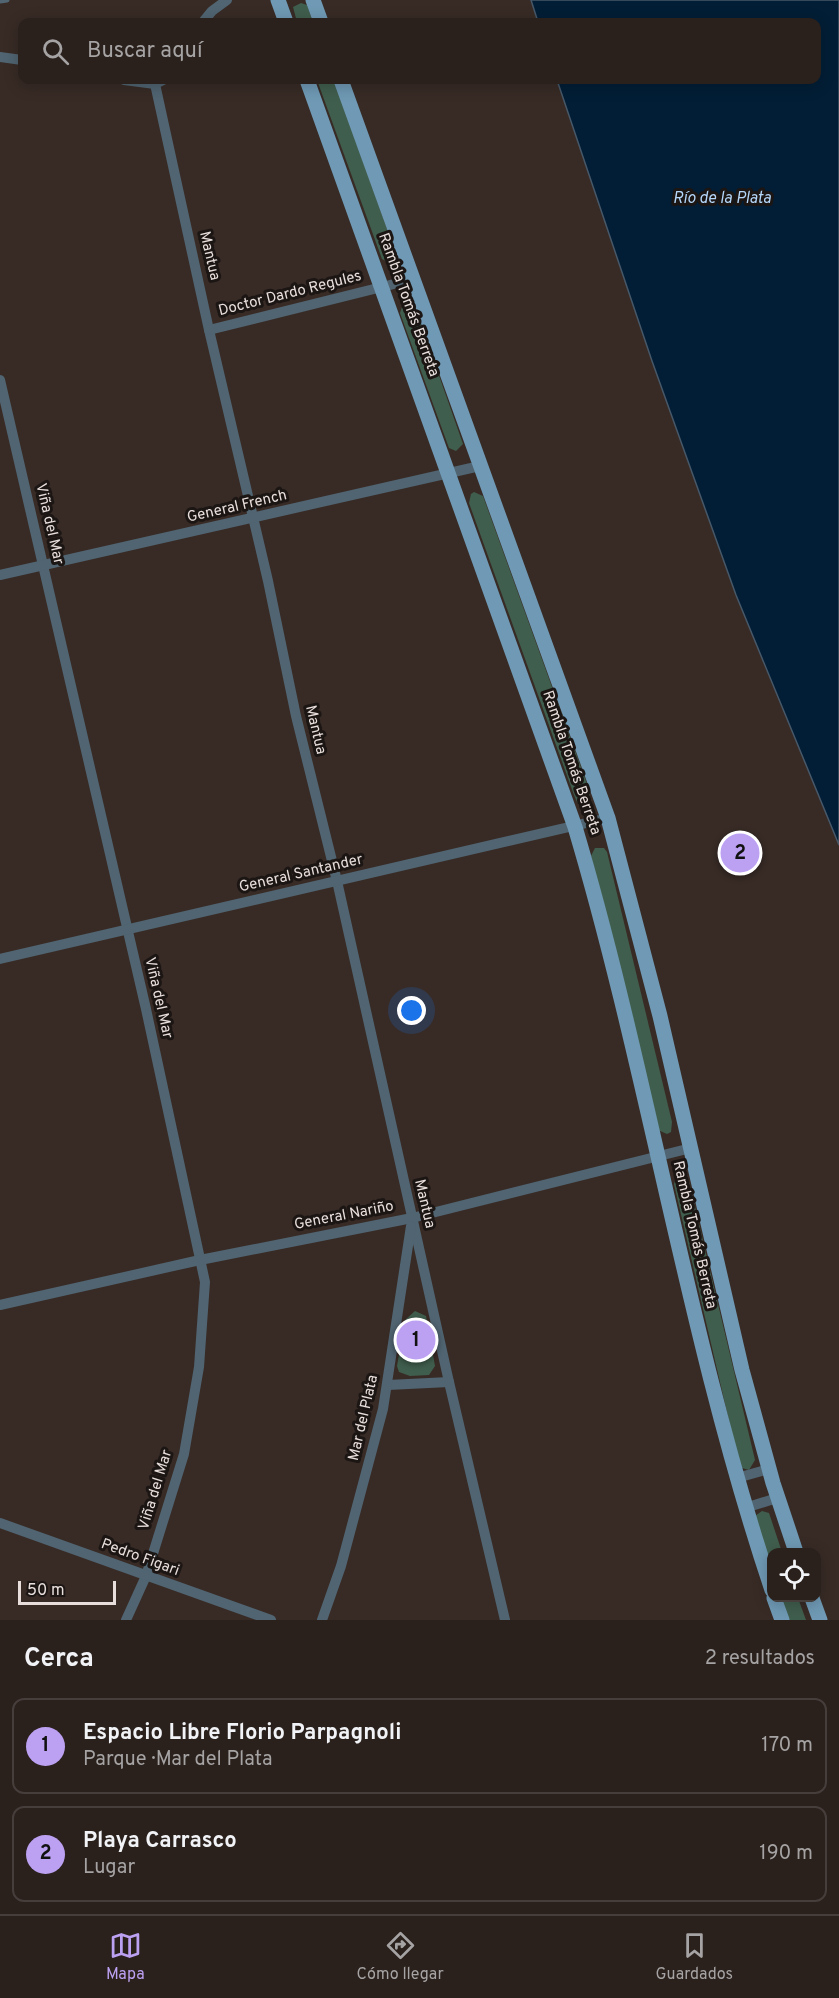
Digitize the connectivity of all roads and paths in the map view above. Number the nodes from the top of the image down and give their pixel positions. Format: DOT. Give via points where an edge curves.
graph roads {
  1 [pos="7,0"];
  2 [pos="227,0"];
  3 [pos="278,0"];
  4 [pos="313,0"];
  5 [pos="0,1"];
  6 [pos="206,18"];
  7 [pos="285,18"];
  8 [pos="320,18"];
  9 [pos="0,57"];
  10 [pos="18,59"];
  11 [pos="159,84"];
  12 [pos="308,84"];
  13 [pos="342,84"];
  14 [pos="414,279"];
  15 [pos="383,287"];
  16 [pos="208,330"];
  17 [pos="0,380"];
  18 [pos="480,466"];
  19 [pos="450,474"];
  20 [pos="252,519"];
  21 [pos="42,566"];
  22 [pos="0,575"];
  23 [pos="608,818"];
  24 [pos="575,827"];
  25 [pos="336,881"];
  26 [pos="127,930"];
  27 [pos="0,959"];
  28 [pos="691,1148"];
  29 [pos="657,1155"];
  30 [pos="412,1218"];
  31 [pos="200,1260"];
  32 [pos="0,1305"];
  33 [pos="449,1382"];
  34 [pos="388,1385"];
  35 [pos="769,1469"];
  36 [pos="737,1478"];
  37 [pos="777,1498"];
  38 [pos="745,1508"];
  39 [pos="0,1523"];
  40 [pos="795,1548"];
  41 [pos="146,1576"];
  42 [pos="767,1577"];
  43 [pos="775,1602"];
  44 [pos="813,1602"];
  45 [pos="126,1620"];
  46 [pos="271,1620"];
  47 [pos="322,1620"];
  48 [pos="505,1620"];
  49 [pos="782,1620"];
  50 [pos="820,1620"];
  1 -- 5 [label="lane"];
  2 -- 6 [label="street"];
  3 -- 7 [label="main road"];
  4 -- 8 [label="main road"];
  9 -- 10 [label="street"];
  11 -- 16 [label="street, Mantua"];
  12 -- 15 [label="main road, Rambla Tomás Berreta"];
  13 -- 14 [label="main road, Rambla Tomás Berreta"];
  14 -- 15 [label="street, Doctor Dardo Regules"];
  14 -- 18 [label="main road, Rambla Tomás Berreta"];
  15 -- 16 [label="street, Doctor Dardo Regules"];
  15 -- 19 [label="main road, Rambla Tomás Berreta"];
  16 -- 20 [label="street, Mantua"];
  17 -- 21 [label="street, Viña del Mar"];
  18 -- 19 [label="street, General French"];
  18 -- 23 [label="main road, Rambla Tomás Berreta"];
  19 -- 20 [label="street, General French"];
  19 -- 24 [label="main road, Rambla Tomás Berreta"];
  20 -- 21 [label="street, General French"];
  20 -- 25 [label="street, Mantua"];
  21 -- 22 [label="street, General French"];
  21 -- 26 [label="street, Viña del Mar"];
  23 -- 24 [label="street, General Santander"];
  23 -- 28 [label="main road, Rambla Tomás Berreta"];
  24 -- 25 [label="street, General Santander"];
  24 -- 29 [label="main road, Rambla Tomás Berreta" via="597,900"];
  25 -- 26 [label="street, General Santander"];
  25 -- 30 [label="street, Mantua"];
  26 -- 27 [label="street, General Santander"];
  26 -- 31 [label="street, Viña del Mar"];
  28 -- 29 [label="street, General Nariño"];
  28 -- 35 [label="main road, Rambla Tomás Berreta"];
  29 -- 30 [label="street, General Nariño"];
  29 -- 36 [label="main road, Rambla Tomás Berreta"];
  30 -- 31 [label="street, General Nariño"];
  30 -- 33 [label="street, Mantua"];
  30 -- 34 [label="street, Mar del Plata"];
  31 -- 32 [label="street, General Nariño"];
  31 -- 41 [label="street, Viña del Mar" via="205,1282 199,1367 184,1454"];
  33 -- 34 [label="street"];
  33 -- 48 [label="street, Mantua"];
  34 -- 47 [label="street, Mar del Plata" via="341,1566"];
  35 -- 36 [label="street"];
  35 -- 37 [label="main road, Rambla Tomás Berreta"];
  36 -- 38 [label="main road, Rambla Tomás Berreta"];
  37 -- 38 [label="street"];
  37 -- 40 [label="main road, Rambla Tomás Berreta"];
  38 -- 42 [label="main road, Rambla Tomás Berreta"];
  39 -- 41 [label="street, Pedro Figari"];
  41 -- 45 [label="street, Viña del Mar"];
  41 -- 46 [label="street, Pedro Figari"];
  43 -- 49 [label="main road"];
  44 -- 50 [label="main road"];
}
